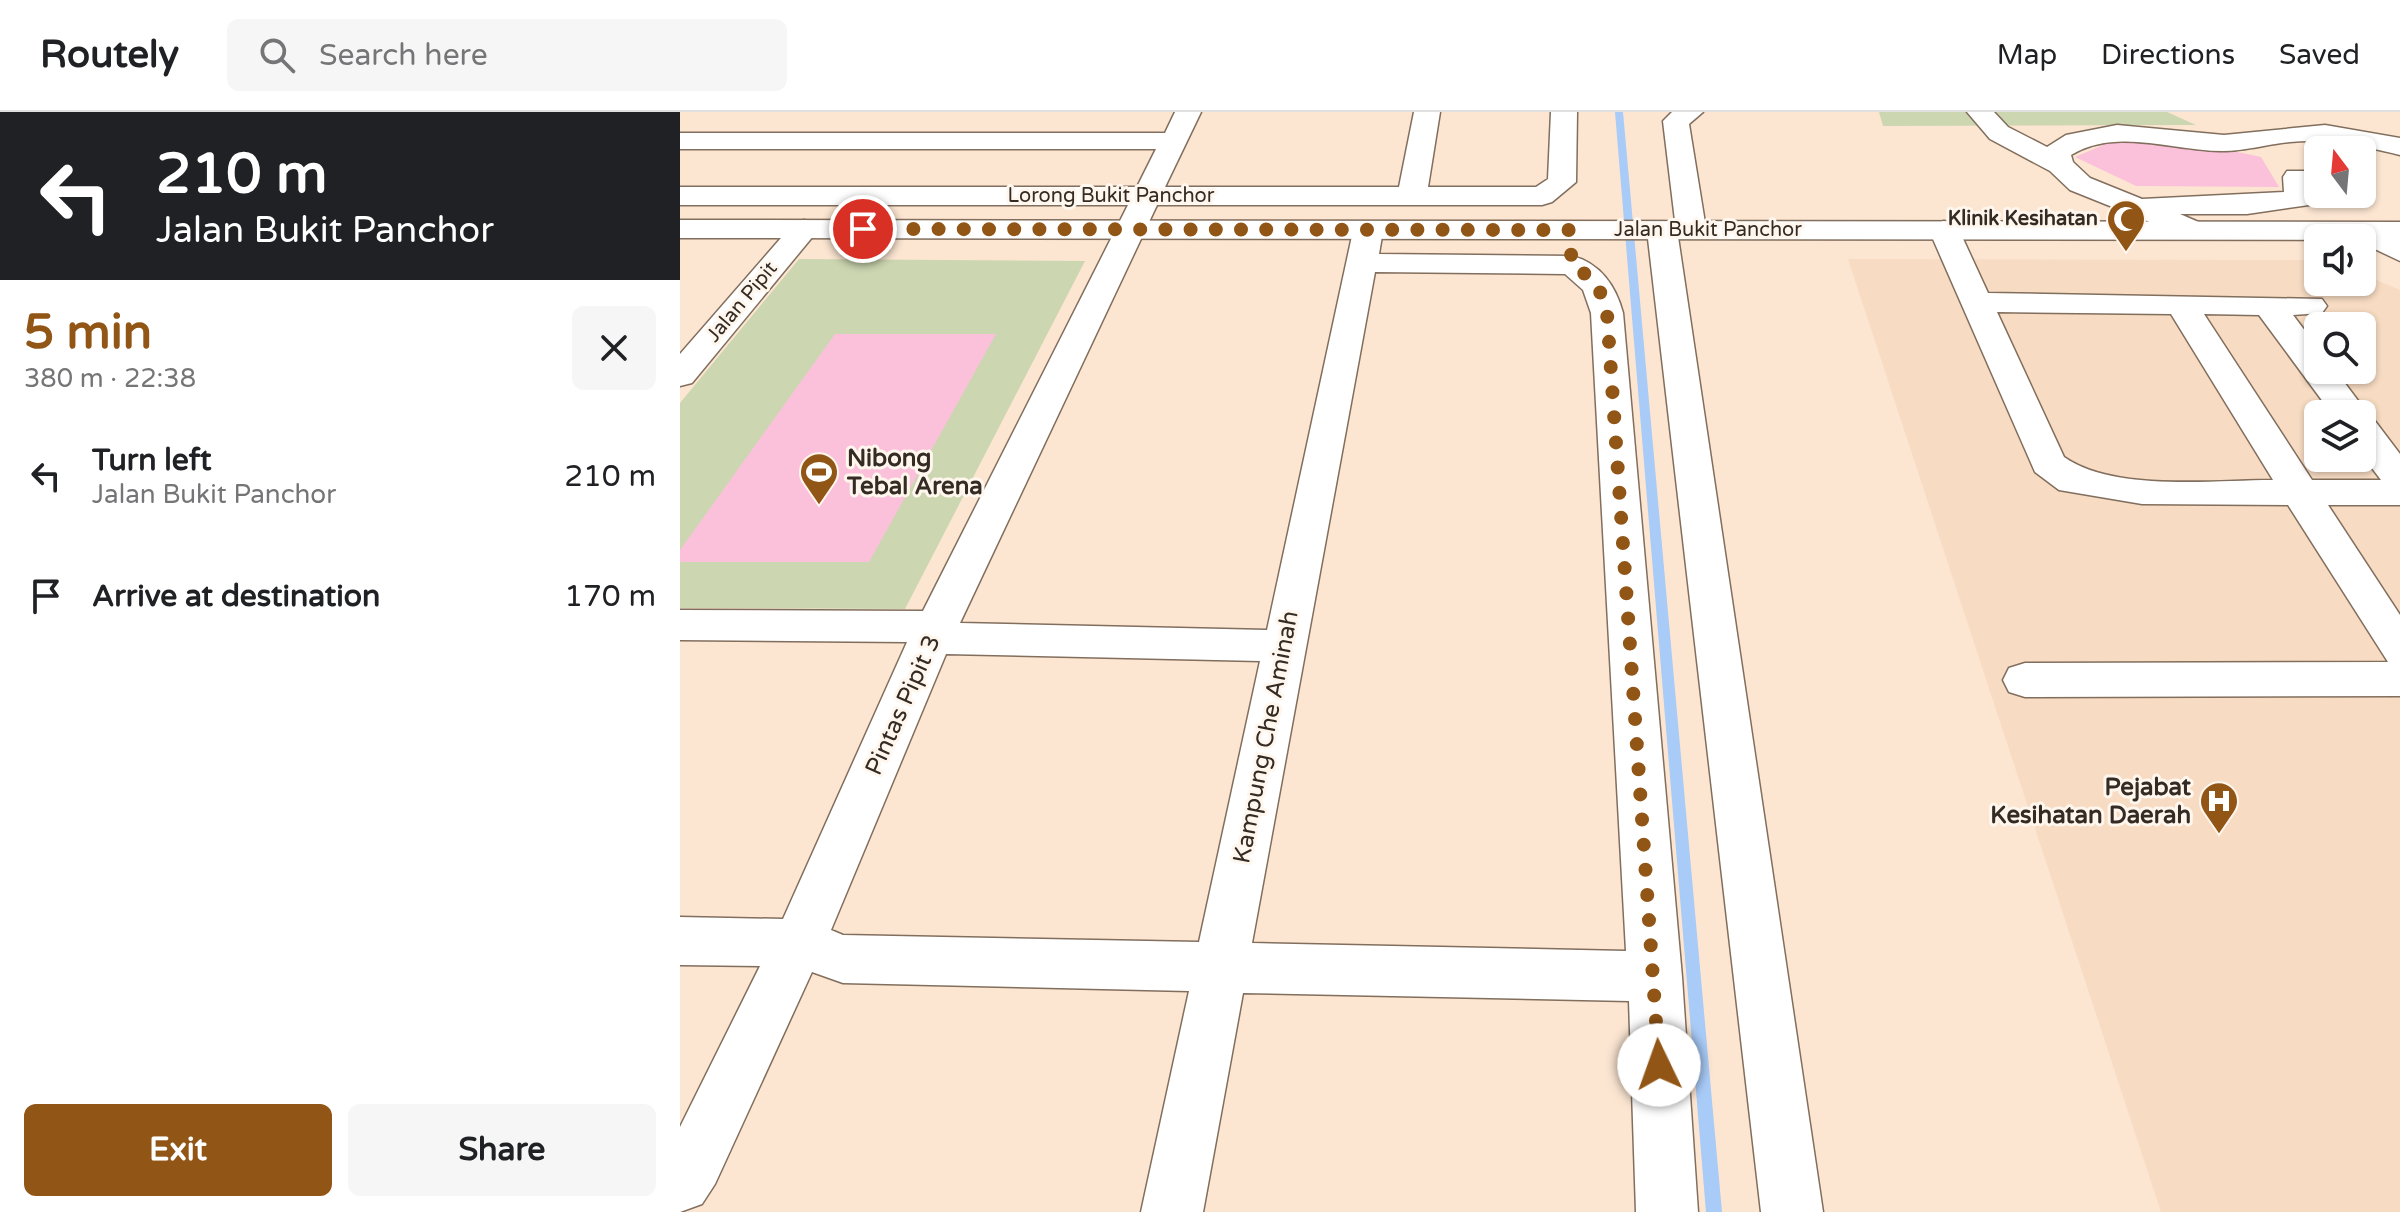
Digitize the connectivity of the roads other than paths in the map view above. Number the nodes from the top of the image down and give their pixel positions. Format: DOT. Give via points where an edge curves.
graph roads {
  1 [pos="916,112"];
  2 [pos="1188,112"];
  3 [pos="1427,112"];
  4 [pos="1564,112"];
  5 [pos="1690,112"];
  6 [pos="1980,112"];
  7 [pos="2237,115"];
  8 [pos="2278,135"];
  9 [pos="680,141"];
  10 [pos="890,141"];
  11 [pos="1173,141"];
  12 [pos="2400,147"];
  13 [pos="2060,165"];
  14 [pos="2297,177"];
  15 [pos="680,196"];
  16 [pos="842,196"];
  17 [pos="1412,196"];
  18 [pos="2136,206"];
  19 [pos="1137,212"];
  20 [pos="680,229"];
  21 [pos="804,229"];
  22 [pos="1676,230"];
  23 [pos="1944,230"];
  24 [pos="2192,230"];
  25 [pos="2304,231"];
  26 [pos="2400,231"];
  27 [pos="2376,232"];
  28 [pos="2376,238"];
  29 [pos="1365,246"];
  30 [pos="1571,247"];
  31 [pos="2400,252"];
  32 [pos="1976,302"];
  33 [pos="2181,304"];
  34 [pos="2268,305"];
  35 [pos="2311,306"];
  36 [pos="680,376"];
  37 [pos="2339,400"];
  38 [pos="2376,448"];
  39 [pos="2400,480"];
  40 [pos="2298,492"];
  41 [pos="2400,493"];
  42 [pos="680,625"];
  43 [pos="934,632"];
  44 [pos="1284,646"];
  45 [pos="2400,650"];
  46 [pos="2400,679"];
  47 [pos="2025,680"];
  48 [pos="680,941"];
  49 [pos="799,943"];
  50 [pos="1220,967"];
  51 [pos="1655,977"];
  52 [pos="680,1182"];
  53 [pos="1172,1212"];
  54 [pos="1667,1212"];
  55 [pos="1792,1212"];
  1 -- 10 [label="street"];
  2 -- 11 [label="street, Pintas Pipit 3"];
  3 -- 17 [label="street"];
  4 -- 17 [label="street, Lorong Bukit Panchor" via="1562,182 1542,196"];
  5 -- 22 [label="street" via="1676,121"];
  6 -- 13 [label="street" via="1999,133"];
  7 -- 8 [label="street"];
  8 -- 12 [label="street" via="2356,136"];
  8 -- 13 [label="street" via="2223,144 2105,134 2070,142 2057,152"];
  9 -- 10 [label="street"];
  10 -- 11 [label="street"];
  10 -- 16 [label="street"];
  11 -- 19 [label="street, Pintas Pipit 3"];
  13 -- 18 [label="street" via="2080,184"];
  14 -- 18 [label="street" via="2299,199"];
  15 -- 16 [label="street, Lorong Bukit Panchor"];
  16 -- 19 [label="street, Lorong Bukit Panchor"];
  17 -- 19 [label="street, Lorong Bukit Panchor"];
  18 -- 24 [label="street"];
  19 -- 21 [label="street"];
  19 -- 29 [label="street"];
  19 -- 43 [label="street, Pintas Pipit 3"];
  20 -- 21 [label="street"];
  21 -- 36 [label="street, Jalan Pipit"];
  22 -- 23 [label="street, Jalan Bukit Panchor"];
  22 -- 30 [label="street, Jalan Bukit Panchor"];
  22 -- 55 [label="street"];
  23 -- 24 [label="street, Jalan Bukit Panchor"];
  23 -- 32 [label="street"];
  24 -- 25 [label="street, Jalan Bukit Panchor"];
  26 -- 27 [label="street, Jalan Bukit Panchor"];
  28 -- 31 [label="street"];
  29 -- 30 [label="street"];
  29 -- 44 [label="street, Kampung Che Aminah"];
  30 -- 51 [label="street" via="1602,292 1607,313"];
  32 -- 33 [label="street"];
  32 -- 40 [label="street" via="2048,464 2072,481 2142,492"];
  33 -- 34 [label="street"];
  33 -- 40 [label="street"];
  34 -- 35 [label="street"];
  34 -- 37 [label="street"];
  38 -- 39 [label="street"];
  40 -- 41 [label="street"];
  40 -- 45 [label="street"];
  42 -- 43 [label="street"];
  43 -- 44 [label="street"];
  43 -- 49 [label="street, Pintas Pipit 3"];
  44 -- 50 [label="street, Kampung Che Aminah"];
  46 -- 47 [label="street"];
  48 -- 49 [label="street"];
  49 -- 50 [label="street" via="843,959"];
  49 -- 52 [label="street, Pintas Pipit 3" via="694,1163"];
  50 -- 51 [label="street"];
  50 -- 53 [label="street, Kampung Che Aminah"];
  51 -- 54 [label="street"];
}
